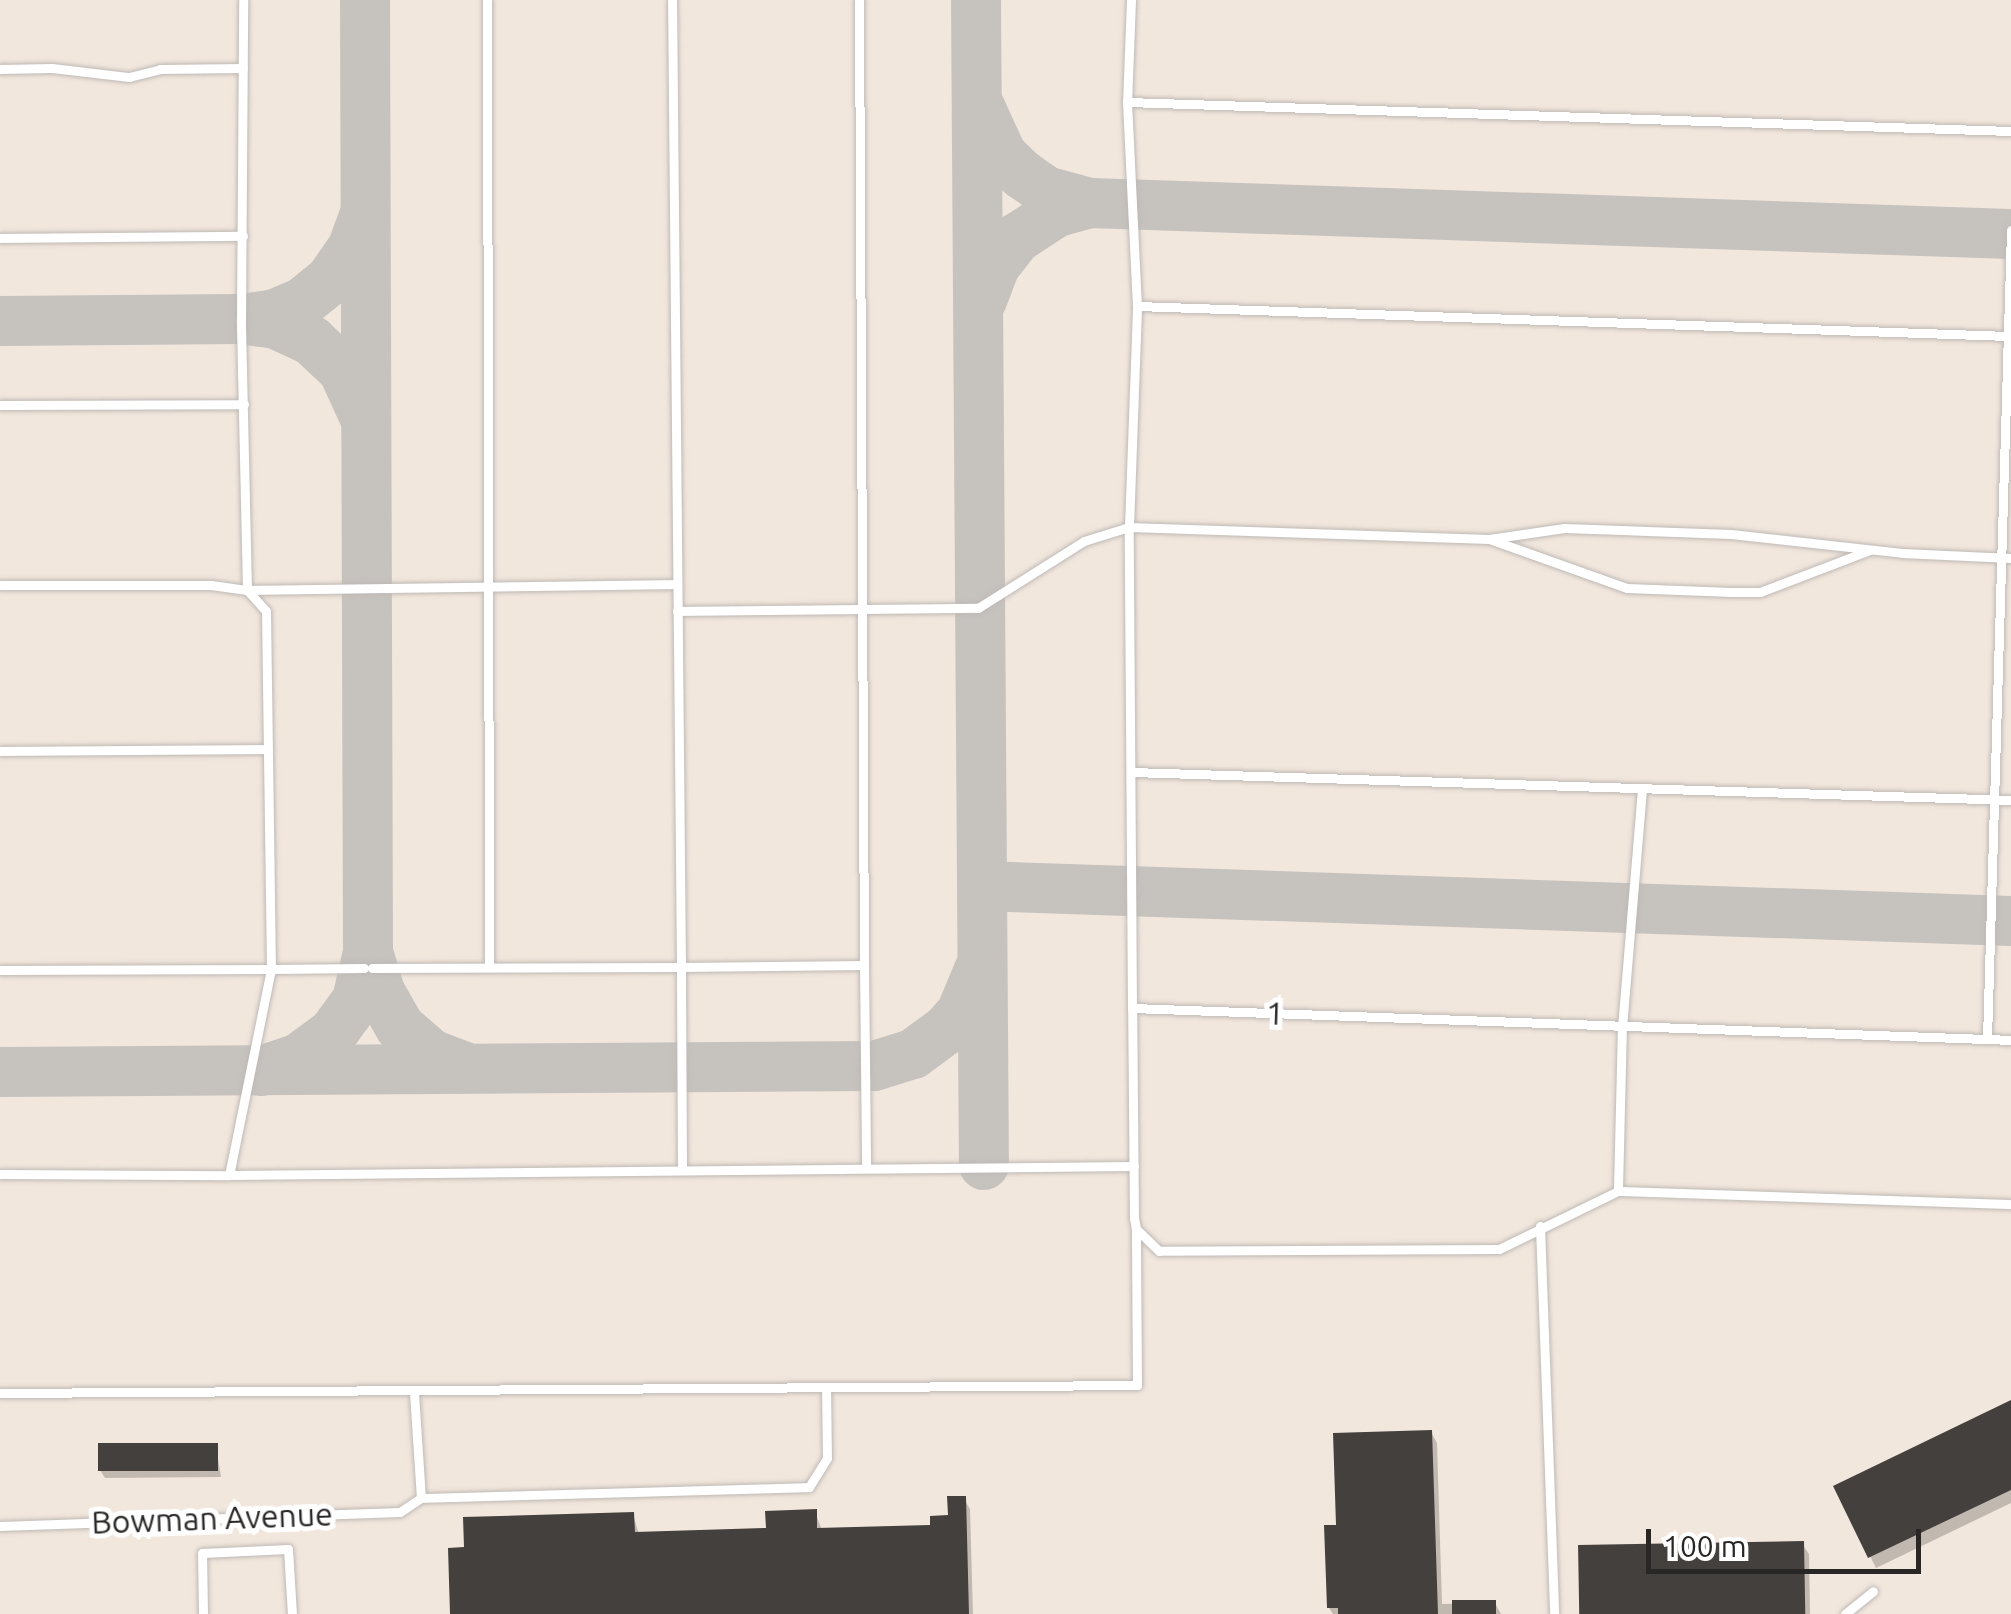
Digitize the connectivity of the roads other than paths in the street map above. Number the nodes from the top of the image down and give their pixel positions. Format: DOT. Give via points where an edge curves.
graph roads {
  1 [pos="243,0"];
  2 [pos="486,0"];
  3 [pos="672,0"];
  4 [pos="859,0"];
  5 [pos="1131,0"];
  6 [pos="244,68"];
  7 [pos="0,69"];
  8 [pos="1128,102"];
  9 [pos="2011,131"];
  10 [pos="2011,230"];
  11 [pos="243,236"];
  12 [pos="0,238"];
  13 [pos="1137,306"];
  14 [pos="2009,336"];
  15 [pos="244,404"];
  16 [pos="0,405"];
  17 [pos="1129,528"];
  18 [pos="1489,539"];
  19 [pos="1870,549"];
  20 [pos="2006,558"];
  21 [pos="676,584"];
  22 [pos="0,585"];
  23 [pos="487,586"];
  24 [pos="247,590"];
  25 [pos="859,610"];
  26 [pos="677,611"];
  27 [pos="267,749"];
  28 [pos="0,751"];
  29 [pos="1132,772"];
  30 [pos="1642,788"];
  31 [pos="1992,800"];
  32 [pos="2011,800"];
  33 [pos="864,965"];
  34 [pos="488,966"];
  35 [pos="682,967"];
  36 [pos="271,969"];
  37 [pos="0,970"];
  38 [pos="1132,1008"];
  39 [pos="1622,1025"];
  40 [pos="1987,1039"];
  41 [pos="2011,1040"];
  42 [pos="1134,1166"];
  43 [pos="866,1168"];
  44 [pos="682,1170"];
  45 [pos="0,1174"];
  46 [pos="229,1174"];
  47 [pos="1618,1191"];
  48 [pos="2011,1204"];
  49 [pos="1540,1226"];
  50 [pos="1136,1228"];
  51 [pos="826,1389"];
  52 [pos="0,1393"];
  53 [pos="414,1393"];
  54 [pos="421,1498"];
  55 [pos="0,1526"];
  56 [pos="1872,1591"];
  57 [pos="204,1614"];
  58 [pos="292,1614"];
  59 [pos="1554,1614"];
  60 [pos="1845,1614"];
  1 -- 6 [label="lane"];
  2 -- 23 [label="lane"];
  3 -- 21 [label="lane"];
  4 -- 25 [label="lane"];
  5 -- 8 [label="lane"];
  6 -- 7 [label="lane" via="160,69 129,77"];
  6 -- 11 [label="lane"];
  8 -- 9 [label="lane"];
  8 -- 13 [label="lane"];
  10 -- 14 [label="lane"];
  11 -- 12 [label="lane"];
  11 -- 15 [label="lane"];
  13 -- 14 [label="lane"];
  13 -- 17 [label="lane"];
  14 -- 20 [label="lane"];
  15 -- 16 [label="lane"];
  15 -- 24 [label="lane"];
  17 -- 18 [label="lane"];
  17 -- 25 [label="lane" via="1084,541 978,608"];
  17 -- 29 [label="lane"];
  18 -- 19 [label="lane" via="1564,528 1773,536"];
  18 -- 19 [label="lane" via="1627,588 1746,592"];
  19 -- 20 [label="lane"];
  20 -- 31 [label="lane"];
  21 -- 23 [label="lane"];
  21 -- 26 [label="lane"];
  22 -- 24 [label="lane" via="211,584"];
  23 -- 24 [label="lane"];
  23 -- 34 [label="lane"];
  24 -- 27 [label="lane" via="266,611"];
  25 -- 26 [label="lane"];
  25 -- 33 [label="lane"];
  26 -- 35 [label="lane"];
  27 -- 28 [label="lane"];
  27 -- 36 [label="lane"];
  29 -- 30 [label="lane"];
  29 -- 38 [label="lane"];
  30 -- 31 [label="lane"];
  30 -- 39 [label="lane"];
  31 -- 32 [label="lane"];
  31 -- 40 [label="lane"];
  33 -- 35 [label="lane"];
  33 -- 43 [label="lane"];
  34 -- 35 [label="lane"];
  34 -- 36 [label="lane"];
  35 -- 44 [label="lane"];
  36 -- 37 [label="lane"];
  36 -- 46 [label="lane"];
  38 -- 39 [label="lane, 1"];
  38 -- 42 [label="lane"];
  39 -- 40 [label="lane, 1"];
  39 -- 47 [label="lane"];
  40 -- 41 [label="lane, 1"];
  42 -- 43 [label="lane"];
  42 -- 50 [label="lane"];
  43 -- 44 [label="lane"];
  44 -- 46 [label="lane"];
  45 -- 46 [label="lane"];
  47 -- 48 [label="lane"];
  47 -- 49 [label="lane"];
  49 -- 50 [label="lane" via="1499,1249 1159,1252"];
  49 -- 59 [label="lane"];
  50 -- 51 [label="lane" via="1137,1386"];
  51 -- 53 [label="lane"];
  51 -- 54 [label="lane, Bowman Avenue" via="827,1458 809,1487"];
  52 -- 53 [label="lane"];
  53 -- 54 [label="lane"];
  54 -- 55 [label="lane, Bowman Avenue" via="400,1512"];
  56 -- 60 [label="lane"];
  57 -- 58 [label="lane" via="202,1554 288,1548"];
}
